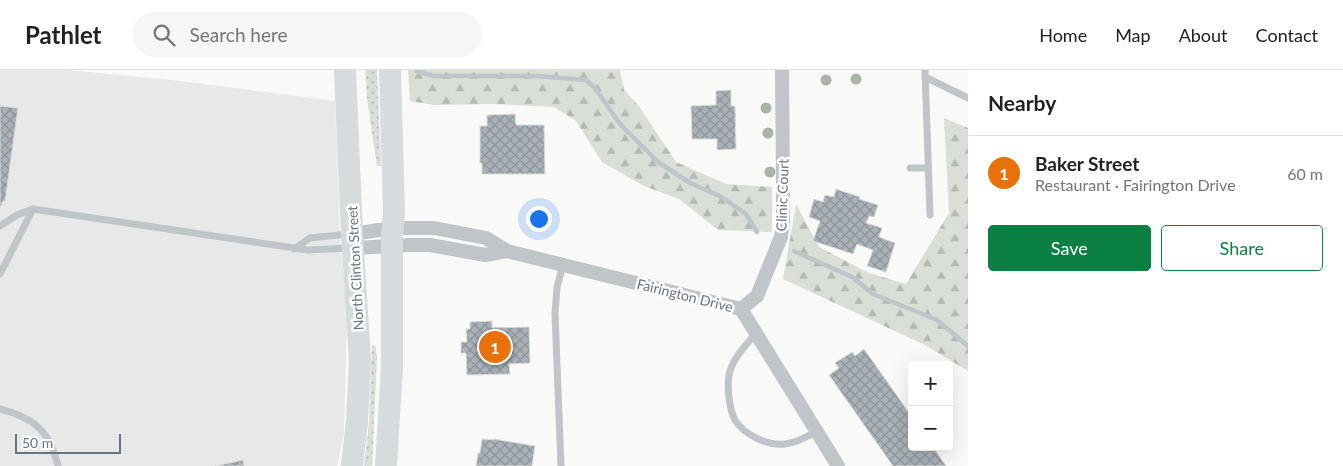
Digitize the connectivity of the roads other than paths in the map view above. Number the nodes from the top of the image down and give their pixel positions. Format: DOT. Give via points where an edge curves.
graph roads {
  1 [pos="345,70"];
  2 [pos="390,70"];
  3 [pos="782,70"];
  4 [pos="925,74"];
  5 [pos="968,98"];
  6 [pos="910,168"];
  7 [pos="928,168"];
  8 [pos="33,209"];
  9 [pos="930,215"];
  10 [pos="0,226"];
  11 [pos="393,237"];
  12 [pos="352,241"];
  13 [pos="294,249"];
  14 [pos="563,265"];
  15 [pos="0,274"];
  16 [pos="741,309"];
  17 [pos="756,333"];
  18 [pos="0,408"];
  19 [pos="817,431"];
  20 [pos="58,466"];
  21 [pos="352,466"];
  22 [pos="386,466"];
  23 [pos="561,466"];
  24 [pos="838,466"];
  1 -- 12 [label="main road, North Clinton Street"];
  2 -- 11 [label="main road"];
  3 -- 16 [label="street, Clinic Court" via="781,237 757,296"];
  4 -- 5 [label="lane"];
  4 -- 7 [label="lane"];
  6 -- 7 [label="lane"];
  7 -- 9 [label="lane"];
  8 -- 10 [label="lane"];
  8 -- 13 [label="lane"];
  8 -- 15 [label="lane"];
  11 -- 12 [label="street, Fairington Drive"];
  11 -- 14 [label="street, Fairington Drive" via="434,228 486,238 507,251"];
  11 -- 22 [label="main road" via="392,367"];
  12 -- 13 [label="lane" via="308,250"];
  12 -- 13 [label="lane" via="310,238"];
  12 -- 21 [label="main road, North Clinton Street" via="360,360"];
  14 -- 16 [label="street, Fairington Drive"];
  14 -- 23 [label="lane" via="555,314"];
  16 -- 17 [label="street, Fairington Drive"];
  17 -- 19 [label="street, Fairington Drive"];
  17 -- 19 [label="lane" via="736,357 729,374 728,396 735,420 747,433 765,442 784,444"];
  18 -- 20 [label="lane" via="32,421 43,432 52,445"];
  19 -- 24 [label="street, Fairington Drive"];
}
